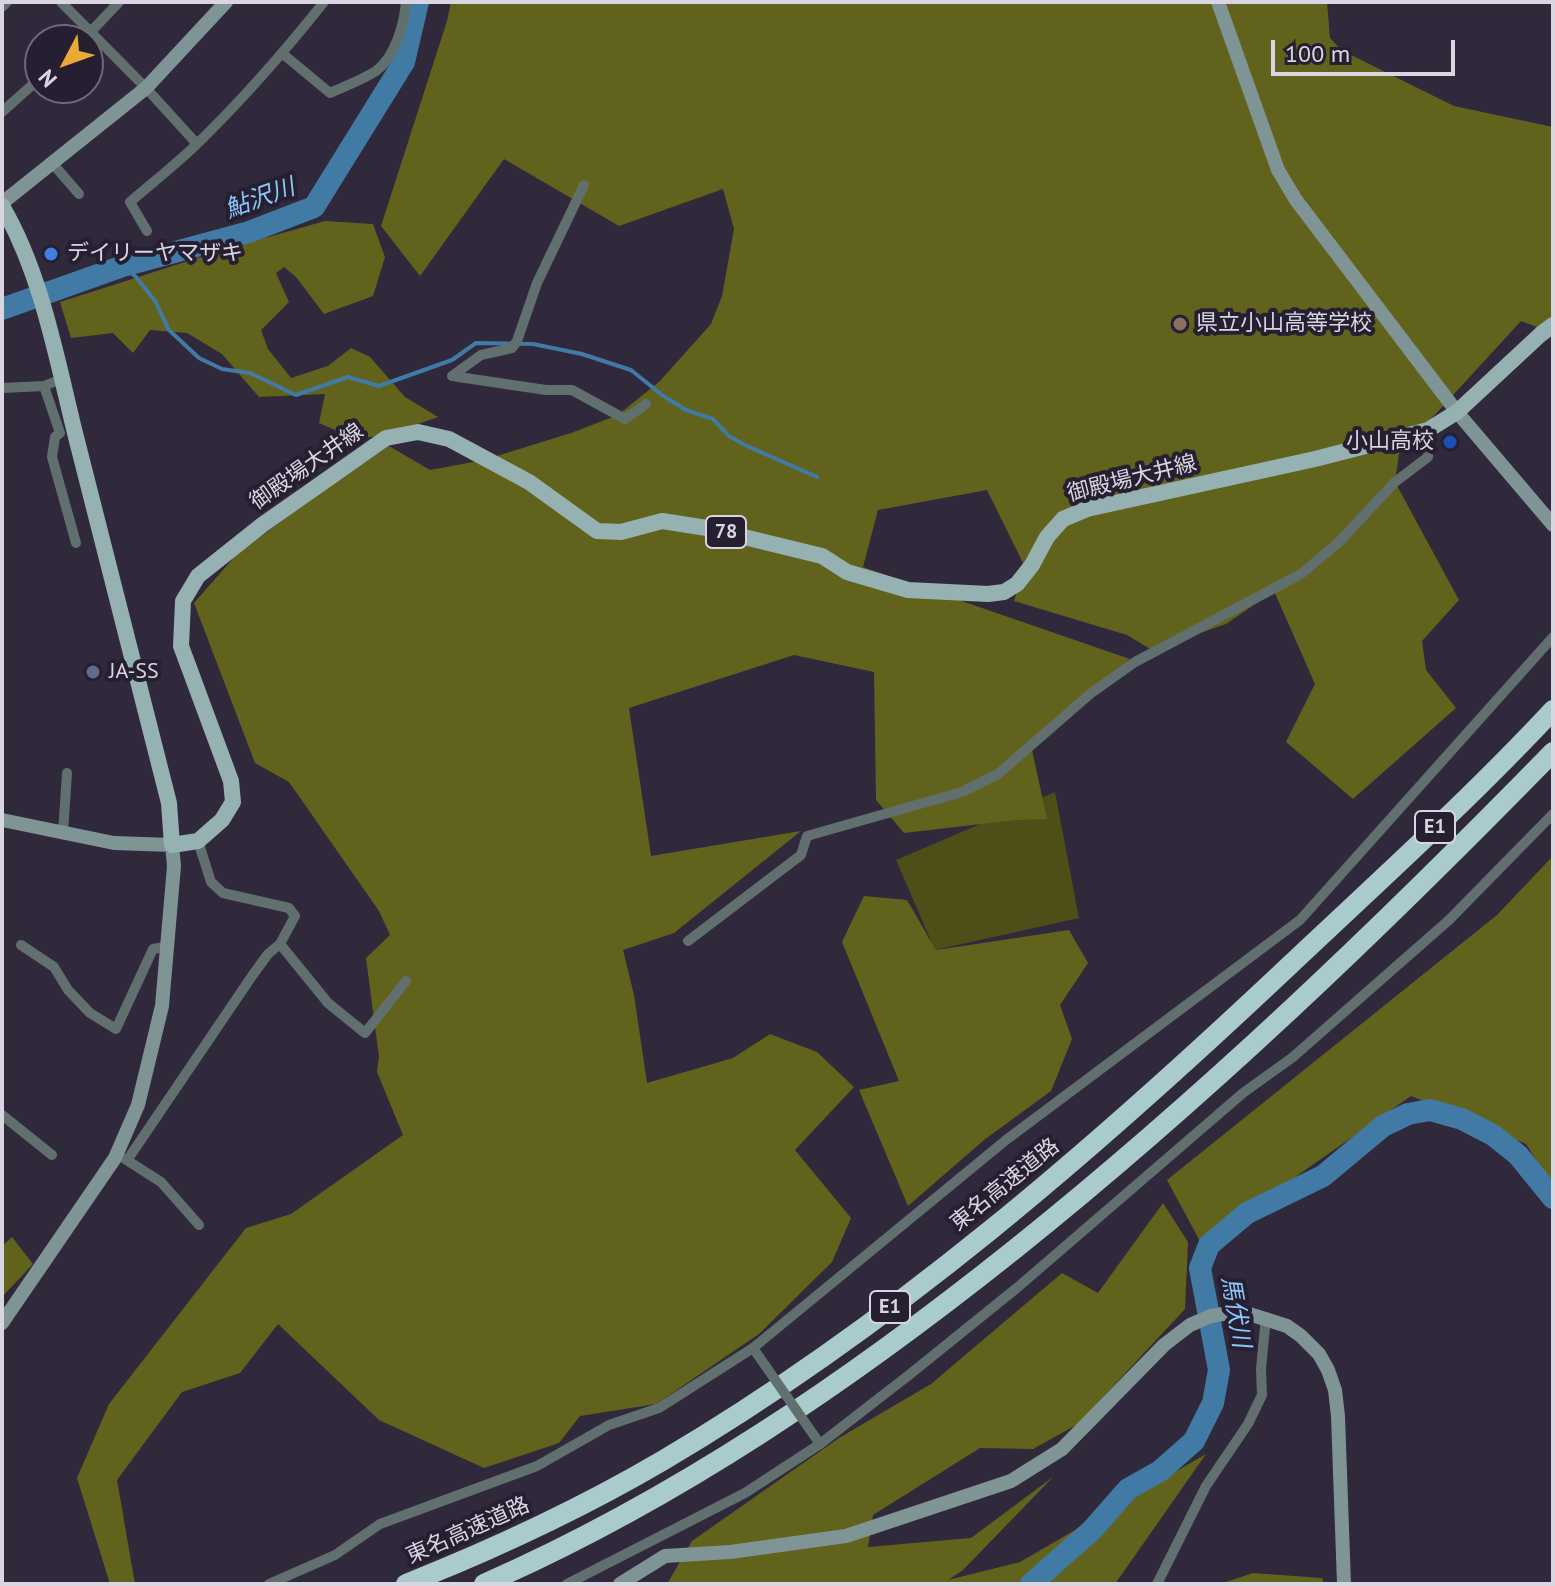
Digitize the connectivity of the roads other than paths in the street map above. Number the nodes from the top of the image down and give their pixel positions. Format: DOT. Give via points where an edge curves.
graph roads {
  1 [pos="7,2"];
  2 [pos="61,2"];
  3 [pos="119,2"];
  4 [pos="226,2"];
  5 [pos="324,2"];
  6 [pos="406,2"];
  7 [pos="1218,2"];
  8 [pos="2,7"];
  9 [pos="78,24"];
  10 [pos="99,24"];
  11 [pos="104,50"];
  12 [pos="283,54"];
  13 [pos="146,88"];
  14 [pos="24,92"];
  15 [pos="2,112"];
  16 [pos="197,144"];
  17 [pos="53,164"];
  18 [pos="584,185"];
  19 [pos="79,194"];
  20 [pos="2,204"];
  21 [pos="147,231"];
  22 [pos="1553,325"];
  23 [pos="61,379"];
  24 [pos="44,386"];
  25 [pos="2,388"];
  26 [pos="646,404"];
  27 [pos="1457,412"];
  28 [pos="1428,430"];
  29 [pos="1553,525"];
  30 [pos="76,543"];
  31 [pos="1553,637"];
  32 [pos="1553,710"];
  33 [pos="1553,752"];
  34 [pos="67,773"];
  35 [pos="1553,814"];
  36 [pos="2,820"];
  37 [pos="63,833"];
  38 [pos="198,841"];
  39 [pos="172,845"];
  40 [pos="688,941"];
  41 [pos="280,944"];
  42 [pos="21,945"];
  43 [pos="169,946"];
  44 [pos="406,981"];
  45 [pos="2,1115"];
  46 [pos="52,1155"];
  47 [pos="121,1158"];
  48 [pos="199,1225"];
  49 [pos="1266,1317"];
  50 [pos="2,1323"];
  51 [pos="753,1348"];
  52 [pos="820,1444"];
  53 [pos="269,1584"];
  54 [pos="406,1584"];
  55 [pos="484,1584"];
  56 [pos="567,1584"];
  57 [pos="620,1584"];
  58 [pos="1157,1584"];
  59 [pos="1344,1584"];
  1 -- 8 [label="street"];
  2 -- 9 [label="street"];
  3 -- 10 [label="street"];
  4 -- 13 [label="main road"];
  5 -- 12 [label="street"];
  6 -- 12 [label="street" via="397,41 383,64 330,93"];
  7 -- 27 [label="main road" via="1278,170"];
  11 -- 13 [label="street"];
  12 -- 16 [label="street"];
  13 -- 16 [label="street"];
  13 -- 17 [label="main road"];
  14 -- 15 [label="street"];
  16 -- 21 [label="street" via="130,202"];
  17 -- 19 [label="street"];
  17 -- 20 [label="main road"];
  18 -- 26 [label="street" via="512,348 481,355 452,376 572,390 625,419"];
  20 -- 23 [label="main road" via="33,274"];
  22 -- 27 [label="main road, 御殿場大井線 / 78"];
  23 -- 24 [label="street"];
  23 -- 39 [label="main road" via="169,803"];
  24 -- 25 [label="street"];
  24 -- 30 [label="street" via="60,433 52,457"];
  27 -- 28 [label="main road, 御殿場大井線 / 78"];
  27 -- 29 [label="main road"];
  28 -- 38 [label="main road, 御殿場大井線 / 78" via="1087,509 1063,519 1017,584 988,594 908,590 847,572 822,556 707,528 662,521 621,532 597,531 529,482 449,439 418,432 386,438 198,576 183,601 181,646 231,781 233,802"];
  28 -- 40 [label="street" via="1428,457 1301,574 1135,662 998,774 962,792 807,836 801,855"];
  31 -- 51 [label="street" via="1300,920 1006,1140"];
  32 -- 54 [label="highway, 東名高速道路 / E1" via="1178,1070 919,1285 827,1354 663,1460 520,1536"];
  33 -- 55 [label="highway, E1" via="1325,979 1205,1089 966,1288 682,1484"];
  34 -- 37 [label="street"];
  35 -- 52 [label="street" via="1449,920 1293,1057"];
  36 -- 37 [label="main road"];
  37 -- 39 [label="main road" via="114,843"];
  38 -- 39 [label="main road"];
  38 -- 41 [label="street" via="211,882 223,893 289,908 295,916"];
  39 -- 43 [label="main road"];
  41 -- 44 [label="street" via="328,1003 365,1033"];
  41 -- 47 [label="street"];
  42 -- 43 [label="street" via="54,967 90,1013 116,1029 153,949"];
  43 -- 47 [label="main road" via="162,1006"];
  45 -- 46 [label="street"];
  47 -- 48 [label="street" via="161,1182"];
  47 -- 50 [label="main road"];
  49 -- 57 [label="main road" via="1240,1311 1190,1325 1062,1449 1011,1481 846,1536 665,1556"];
  49 -- 58 [label="street" via="1262,1395 1206,1486"];
  49 -- 59 [label="main road" via="1287,1326 1319,1354 1335,1390"];
  51 -- 52 [label="street, bridge"];
  51 -- 53 [label="street" via="659,1408 609,1425 537,1466 380,1524 335,1555"];
  52 -- 56 [label="street" via="745,1493"];
}
